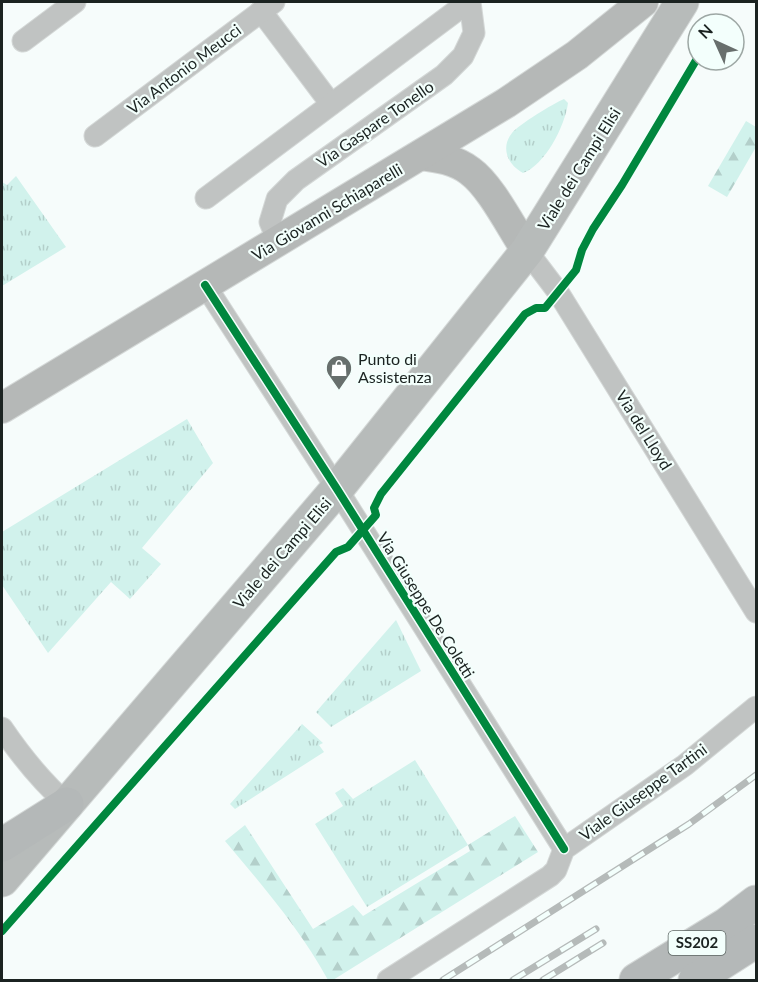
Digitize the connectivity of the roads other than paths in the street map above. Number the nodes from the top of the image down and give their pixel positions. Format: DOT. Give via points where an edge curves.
graph roads {
  1 [pos="75,2"];
  2 [pos="469,2"];
  3 [pos="643,2"];
  4 [pos="682,2"];
  5 [pos="267,6"];
  6 [pos="23,41"];
  7 [pos="331,104"];
  8 [pos="94,136"];
  9 [pos="421,155"];
  10 [pos="206,198"];
  11 [pos="278,241"];
  12 [pos="527,251"];
  13 [pos="206,285"];
  14 [pos="2,408"];
  15 [pos="337,489"];
  16 [pos="756,612"];
  17 [pos="756,707"];
  18 [pos="2,728"];
  19 [pos="67,804"];
  20 [pos="2,845"];
  21 [pos="564,849"];
  22 [pos="2,880"];
  23 [pos="756,902"];
  24 [pos="756,941"];
  25 [pos="388,981"];
  26 [pos="636,981"];
  27 [pos="695,981"];
  1 -- 6 [label="street"];
  2 -- 7 [label="street"];
  2 -- 11 [label="street, Via Gaspare Tonello" via="474,33 464,56 444,75 283,192 270,222"];
  3 -- 9 [label="main road, Via Giovanni Schiaparelli" via="578,55"];
  4 -- 12 [label="main road, Viale dei Campi Elisi"];
  5 -- 7 [label="street"];
  5 -- 8 [label="street, Via Antonio Meucci"];
  7 -- 10 [label="street"];
  9 -- 11 [label="main road, Via Giovanni Schiaparelli"];
  9 -- 12 [label="main road" via="454,162 471,171"];
  11 -- 13 [label="main road, Via Giovanni Schiaparelli"];
  12 -- 15 [label="main road, Viale dei Campi Elisi"];
  12 -- 16 [label="street, Via del Lloyd" via="558,292"];
  13 -- 14 [label="main road, Via Giovanni Schiaparelli"];
  13 -- 15 [label="street, Via Giuseppe De Coletti"];
  15 -- 19 [label="main road, Viale dei Campi Elisi"];
  15 -- 21 [label="street, Via Giuseppe De Coletti"];
  17 -- 21 [label="street, Viale Giuseppe Tartini" via="685,765"];
  18 -- 19 [label="street" via="25,762"];
  19 -- 20 [label="highway"];
  19 -- 22 [label="main road, Viale dei Campi Elisi"];
  21 -- 25 [label="street, Viale Giuseppe Tartini" via="550,876"];
  23 -- 26 [label="highway, SS202"];
  24 -- 27 [label="highway, SS202"];
}
